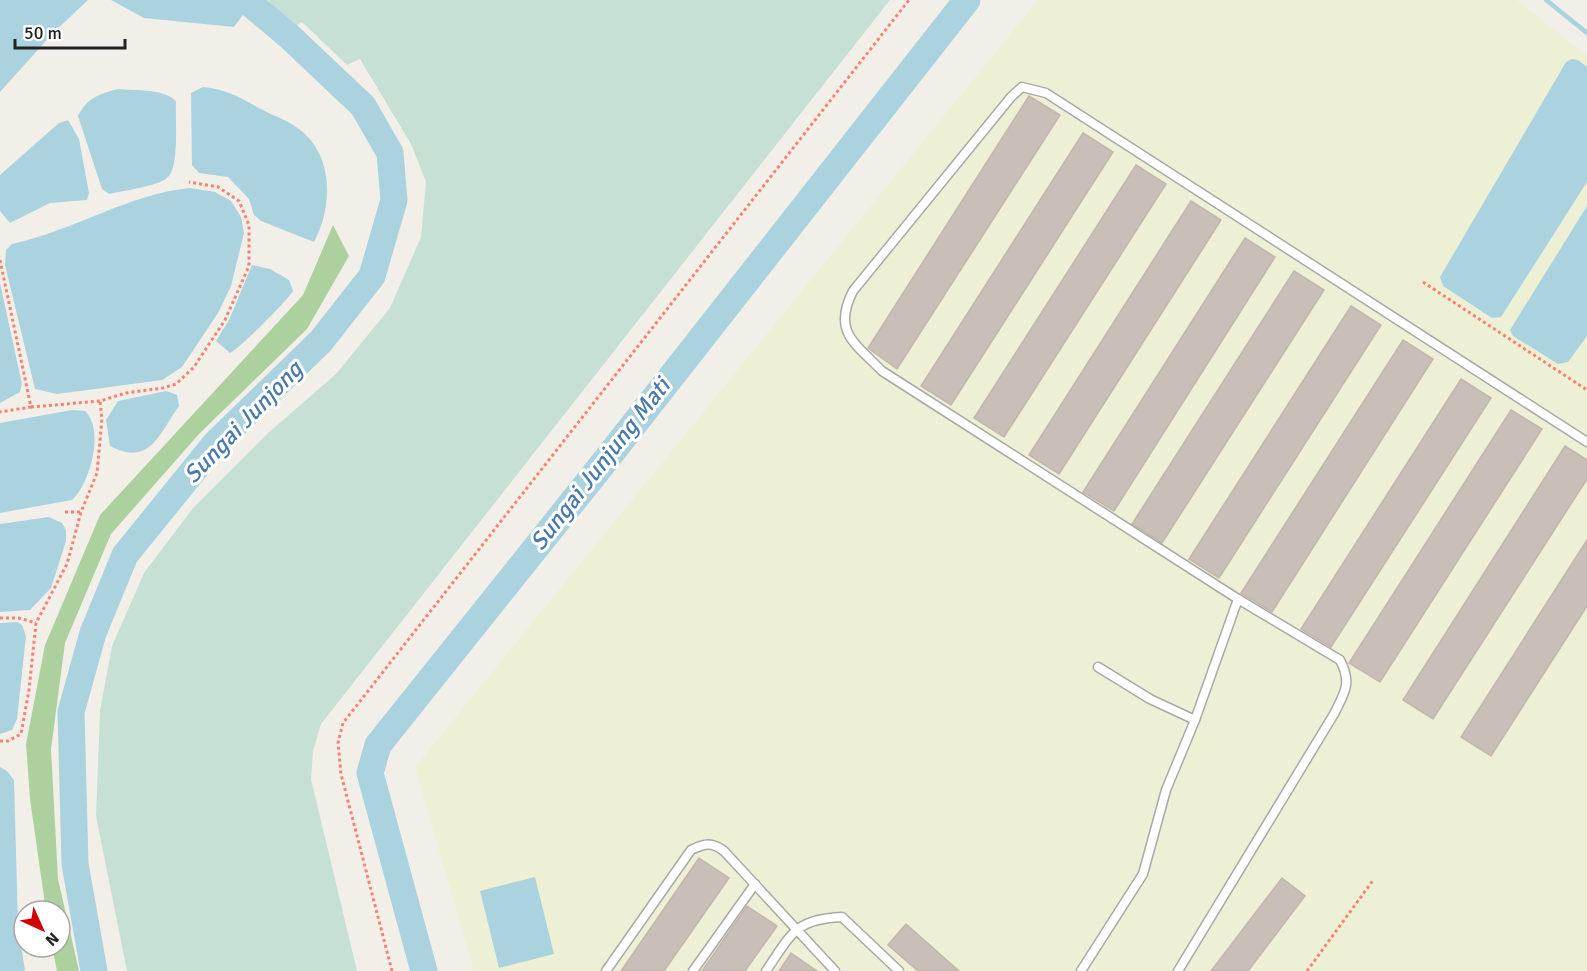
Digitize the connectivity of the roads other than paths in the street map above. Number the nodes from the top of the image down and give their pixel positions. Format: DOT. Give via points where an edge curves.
graph roads {
  1 [pos="1587,442"];
  2 [pos="1238,599"];
  3 [pos="1098,667"];
  4 [pos="1195,720"];
  5 [pos="755,884"];
  6 [pos="796,928"];
  7 [pos="606,971"];
  8 [pos="693,971"];
  9 [pos="766,971"];
  10 [pos="835,971"];
  11 [pos="899,971"];
  12 [pos="1081,971"];
  13 [pos="1178,971"];
  1 -- 2 [label="lane" via="1046,93 1022,87 853,291 844,308 850,338 882,371"];
  2 -- 4 [label="lane"];
  2 -- 13 [label="lane" via="1340,660 1347,673 1346,689 1303,768"];
  3 -- 4 [label="lane" via="1150,699"];
  4 -- 12 [label="lane" via="1166,790 1143,874"];
  5 -- 6 [label="lane"];
  5 -- 7 [label="lane" via="714,844 691,850"];
  5 -- 8 [label="lane"];
  6 -- 9 [label="lane"];
  6 -- 10 [label="lane"];
  6 -- 11 [label="lane" via="819,918 842,916"];
}
